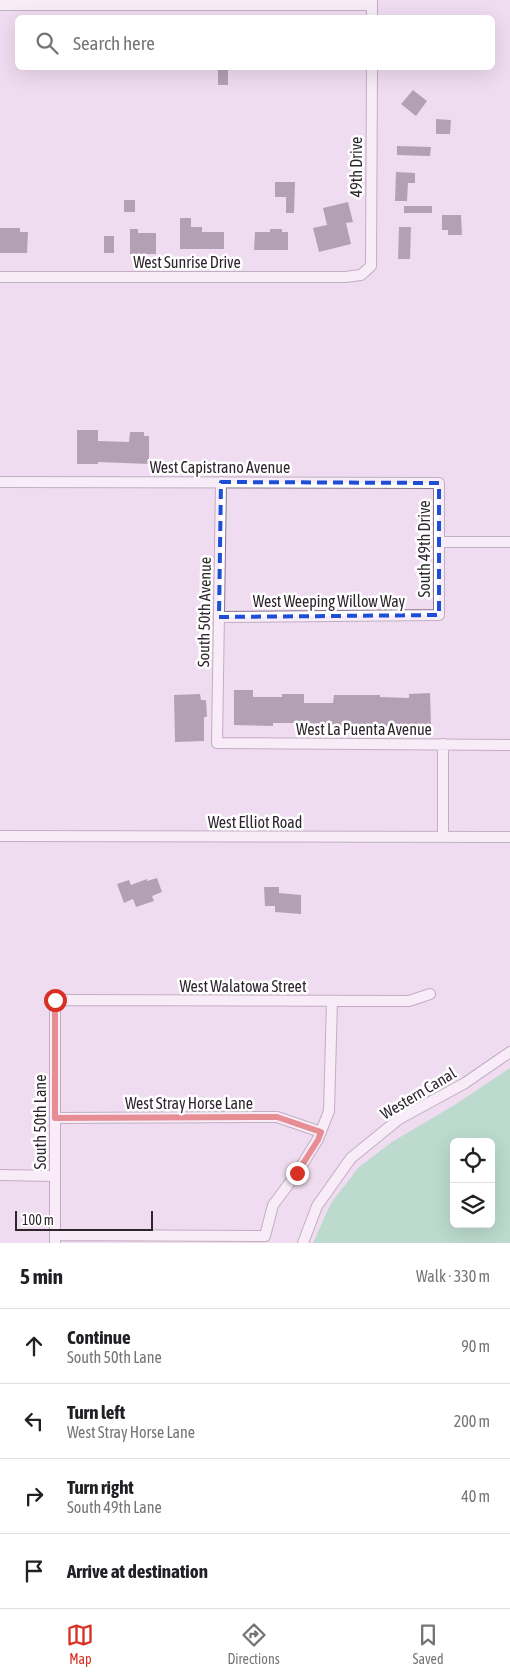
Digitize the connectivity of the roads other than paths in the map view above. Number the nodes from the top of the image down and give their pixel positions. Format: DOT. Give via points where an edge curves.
graph roads {
  1 [pos="372,2"];
  2 [pos="0,5"];
  3 [pos="372,15"];
  4 [pos="372,70"];
  5 [pos="371,266"];
  6 [pos="0,277"];
  7 [pos="0,482"];
  8 [pos="221,482"];
  9 [pos="440,483"];
  10 [pos="440,542"];
  11 [pos="510,542"];
  12 [pos="219,616"];
  13 [pos="439,616"];
  14 [pos="217,743"];
  15 [pos="443,744"];
  16 [pos="510,745"];
  17 [pos="0,836"];
  18 [pos="443,837"];
  19 [pos="510,837"];
  20 [pos="430,994"];
  21 [pos="55,1000"];
  22 [pos="332,1001"];
  23 [pos="510,1052"];
  24 [pos="55,1118"];
  25 [pos="321,1132"];
  26 [pos="0,1175"];
  27 [pos="55,1176"];
  28 [pos="55,1239"];
  29 [pos="303,1243"];
  1 -- 2 [label="street"];
  1 -- 3 [label="street"];
  4 -- 5 [label="street, 49th Drive"];
  5 -- 6 [label="street, West Sunrise Drive" via="361,275 345,276"];
  7 -- 8 [label="street, West Capistrano Avenue"];
  8 -- 9 [label="street, West Capistrano Avenue"];
  8 -- 12 [label="street, South 50th Avenue"];
  9 -- 10 [label="street, South 49th Drive"];
  10 -- 11 [label="street"];
  10 -- 13 [label="street, South 49th Drive"];
  12 -- 13 [label="street, West Weeping Willow Way"];
  12 -- 14 [label="street, South 50th Avenue"];
  14 -- 15 [label="street, West La Puenta Avenue"];
  15 -- 16 [label="street, West La Puenta Avenue"];
  15 -- 18 [label="street"];
  17 -- 18 [label="street, West Elliot Road"];
  18 -- 19 [label="street, West Elliot Road"];
  20 -- 22 [label="street, West Walatowa Street" via="409,1001"];
  21 -- 22 [label="street, West Walatowa Street"];
  21 -- 24 [label="street, South 50th Lane"];
  22 -- 25 [label="street" via="329,1111"];
  23 -- 29 [label="street, Western Canal" via="465,1083 399,1119 351,1158 317,1206"];
  24 -- 25 [label="street, West Stray Horse Lane" via="277,1117"];
  24 -- 27 [label="street, South 50th Lane"];
  25 -- 28 [label="street" via="274,1205 264,1236"];
  26 -- 27 [label="street"];
  27 -- 28 [label="street, South 50th Lane"];
}
